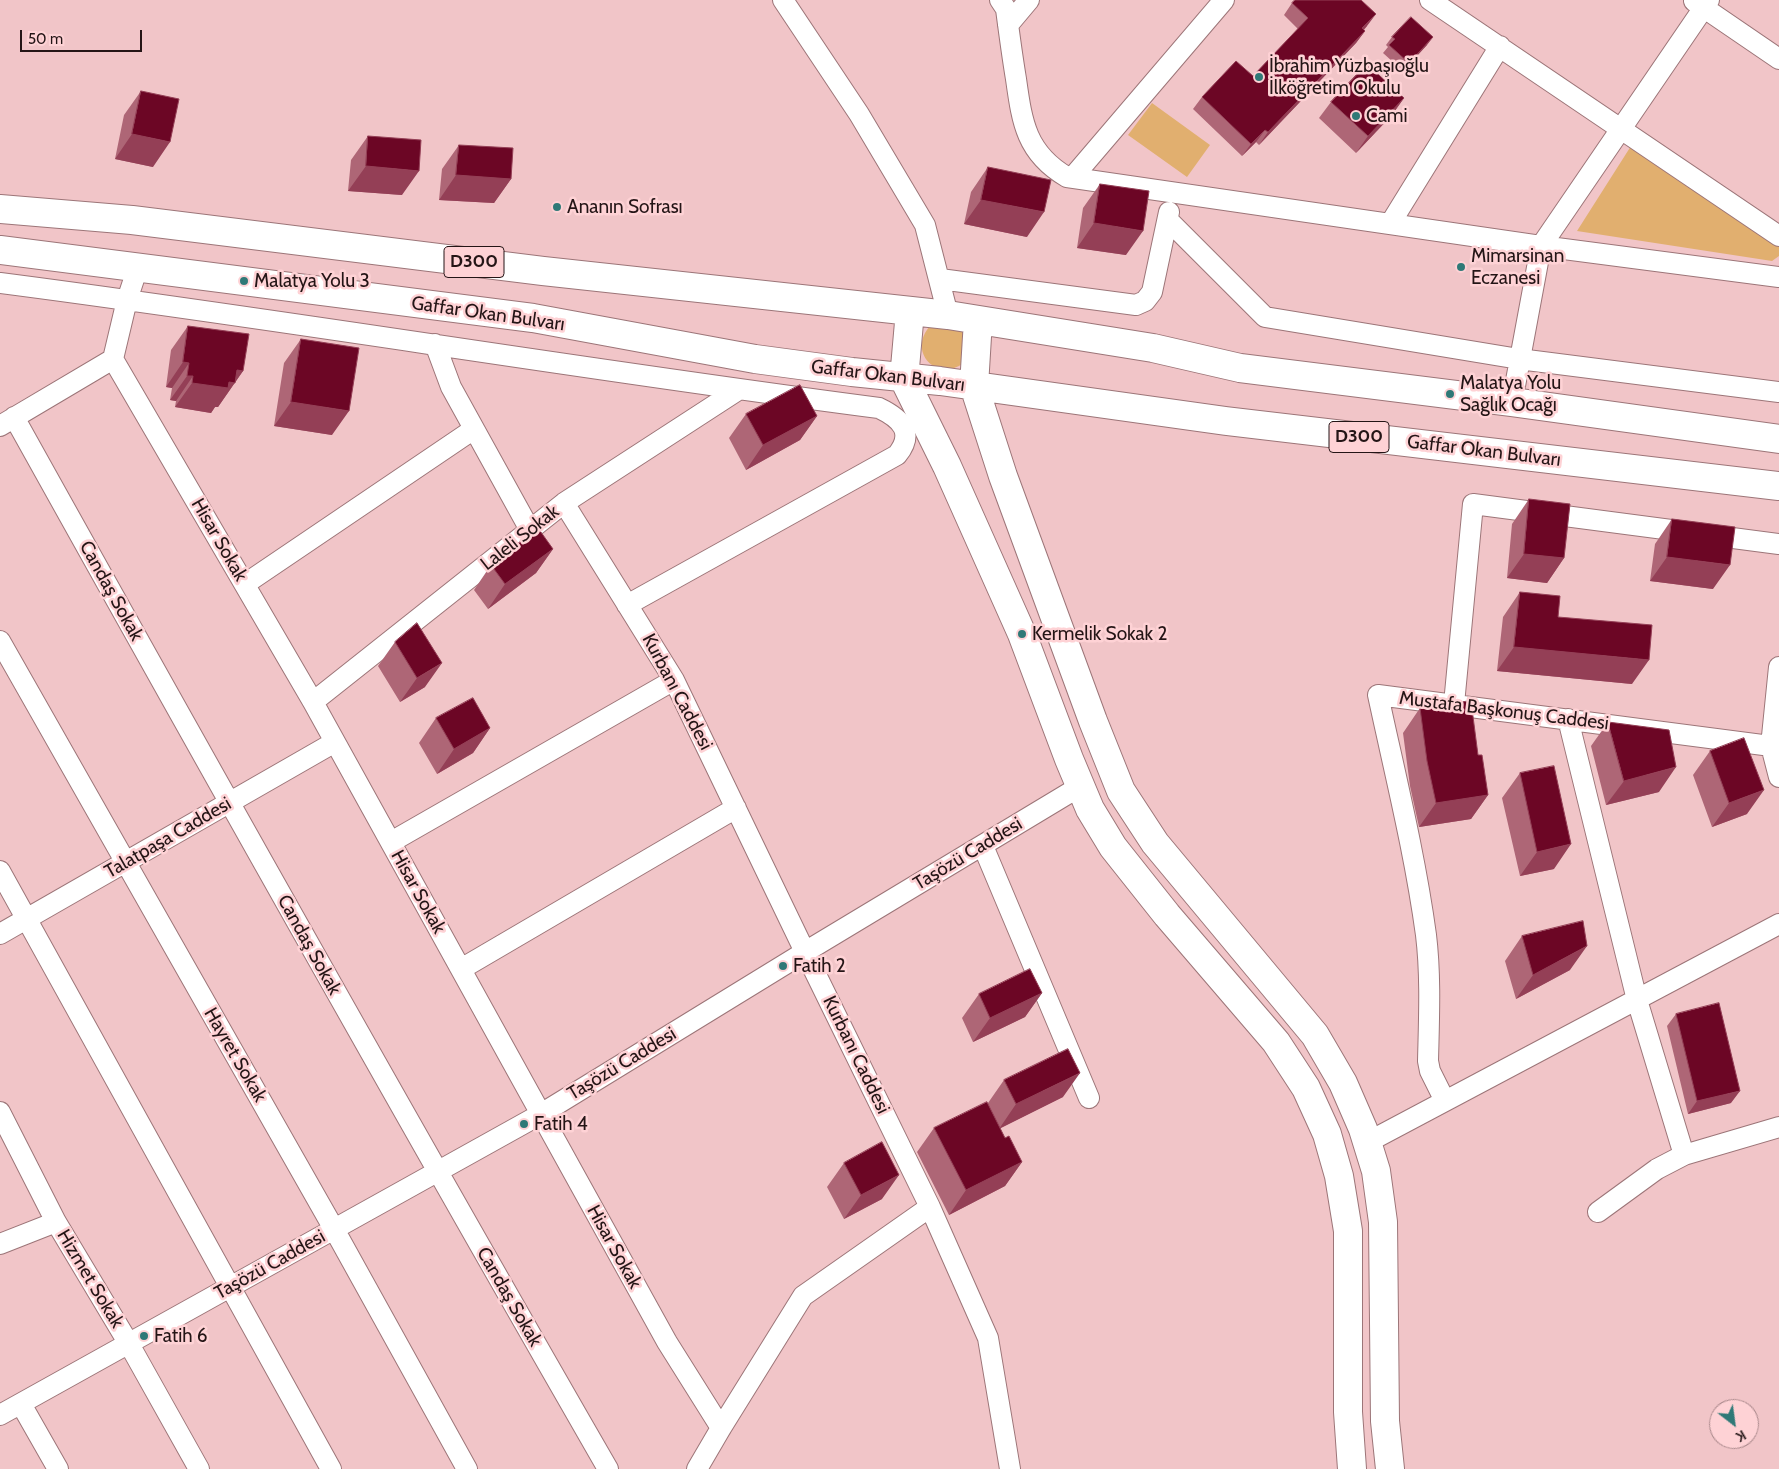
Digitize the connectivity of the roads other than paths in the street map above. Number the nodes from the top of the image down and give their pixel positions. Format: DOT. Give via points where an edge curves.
graph roads {
  1 [pos="783,0"];
  2 [pos="1000,0"];
  3 [pos="1029,0"];
  4 [pos="1224,0"];
  5 [pos="1430,0"];
  6 [pos="1702,3"];
  7 [pos="1008,25"];
  8 [pos="1500,46"];
  9 [pos="1779,58"];
  10 [pos="1621,129"];
  11 [pos="1072,178"];
  12 [pos="1171,192"];
  13 [pos="0,209"];
  14 [pos="1168,220"];
  15 [pos="1390,224"];
  16 [pos="1779,236"];
  17 [pos="1541,246"];
  18 [pos="0,250"];
  19 [pos="138,267"];
  20 [pos="1779,277"];
  21 [pos="940,279"];
  22 [pos="0,283"];
  23 [pos="127,300"];
  24 [pos="910,311"];
  25 [pos="948,316"];
  26 [pos="978,320"];
  27 [pos="435,344"];
  28 [pos="1519,358"];
  29 [pos="113,359"];
  30 [pos="904,378"];
  31 [pos="974,386"];
  32 [pos="738,390"];
  33 [pos="1779,392"];
  34 [pos="1512,402"];
  35 [pos="7,421"];
  36 [pos="474,429"];
  37 [pos="1779,439"];
  38 [pos="1779,486"];
  39 [pos="564,503"];
  40 [pos="530,530"];
  41 [pos="1779,544"];
  42 [pos="245,584"];
  43 [pos="628,605"];
  44 [pos="0,641"];
  45 [pos="1779,667"];
  46 [pos="674,680"];
  47 [pos="313,702"];
  48 [pos="1454,704"];
  49 [pos="1568,719"];
  50 [pos="335,742"];
  51 [pos="1775,746"];
  52 [pos="1779,777"];
  53 [pos="1080,788"];
  54 [pos="229,803"];
  55 [pos="736,808"];
  56 [pos="390,842"];
  57 [pos="983,846"];
  58 [pos="125,863"];
  59 [pos="0,871"];
  60 [pos="27,919"];
  61 [pos="1779,924"];
  62 [pos="0,934"];
  63 [pos="805,952"];
  64 [pos="461,969"];
  65 [pos="1637,1000"];
  66 [pos="1089,1098"];
  67 [pos="1445,1101"];
  68 [pos="0,1112"];
  69 [pos="541,1114"];
  70 [pos="1779,1127"];
  71 [pos="1368,1142"];
  72 [pos="1684,1155"];
  73 [pos="437,1172"];
  74 [pos="930,1207"];
  75 [pos="1598,1212"];
  76 [pos="56,1222"];
  77 [pos="334,1229"];
  78 [pos="0,1244"];
  79 [pos="230,1287"];
  80 [pos="129,1344"];
  81 [pos="21,1404"];
  82 [pos="0,1415"];
  83 [pos="720,1428"];
  84 [pos="58,1469"];
  85 [pos="199,1469"];
  86 [pos="331,1469"];
  87 [pos="467,1469"];
  88 [pos="608,1469"];
  89 [pos="698,1469"];
  90 [pos="1010,1469"];
  91 [pos="1352,1469"];
  92 [pos="1390,1469"];
  1 -- 21 [label="street" via="859,114 925,225"];
  2 -- 7 [label="street" via="1006,9"];
  3 -- 7 [label="street"];
  4 -- 11 [label="street"];
  5 -- 8 [label="street"];
  6 -- 9 [label="street"];
  6 -- 10 [label="street"];
  7 -- 11 [label="street" via="1020,114 1029,138 1049,165"];
  8 -- 10 [label="street"];
  8 -- 15 [label="street"];
  10 -- 16 [label="street"];
  10 -- 17 [label="street"];
  11 -- 12 [label="street"];
  12 -- 14 [label="street"];
  12 -- 15 [label="street"];
  13 -- 24 [label="highway, D300" via="132,220 533,270"];
  14 -- 21 [label="street" via="1152,292 1145,301 1136,305"];
  14 -- 28 [label="street" via="1265,318"];
  15 -- 17 [label="street"];
  17 -- 20 [label="street"];
  17 -- 28 [label="street"];
  18 -- 19 [label="highway, Gaffar Okan Bulvarı / D300"];
  19 -- 23 [label="street"];
  19 -- 30 [label="highway, Gaffar Okan Bulvarı / D300" via="533,318 755,359"];
  21 -- 25 [label="street"];
  22 -- 23 [label="street"];
  23 -- 27 [label="street"];
  23 -- 29 [label="street"];
  24 -- 25 [label="highway, D300"];
  24 -- 30 [label="highway"];
  25 -- 26 [label="highway, D300"];
  26 -- 31 [label="highway"];
  26 -- 34 [label="highway, D300" via="1153,348 1240,368"];
  27 -- 32 [label="street"];
  27 -- 36 [label="street" via="451,387"];
  28 -- 33 [label="street"];
  28 -- 34 [label="street"];
  29 -- 35 [label="street"];
  29 -- 42 [label="street, Hisar Sokak"];
  30 -- 31 [label="highway, Gaffar Okan Bulvarı / D300"];
  30 -- 53 [label="highway" via="1022,634"];
  31 -- 38 [label="highway, Gaffar Okan Bulvarı / D300" via="1226,421"];
  31 -- 71 [label="highway" via="1007,485 1121,791 1155,843 1315,1035 1343,1083"];
  32 -- 39 [label="street, Laleli Sokak"];
  32 -- 43 [label="street" via="879,408 903,426 907,435 904,447 897,456"];
  34 -- 37 [label="highway, D300"];
  35 -- 54 [label="street, Candaş Sokak"];
  36 -- 40 [label="street"];
  36 -- 42 [label="street"];
  39 -- 40 [label="street, Laleli Sokak"];
  39 -- 43 [label="street, Kurbanı Caddesi"];
  40 -- 47 [label="street, Laleli Sokak"];
  41 -- 48 [label="street" via="1474,504"];
  42 -- 47 [label="street, Hisar Sokak"];
  43 -- 46 [label="street, Kurbanı Caddesi"];
  44 -- 58 [label="street, Hayret Sokak"];
  45 -- 51 [label="street"];
  46 -- 55 [label="street, Kurbanı Caddesi"];
  46 -- 56 [label="street"];
  47 -- 50 [label="street, Hisar Sokak"];
  48 -- 49 [label="street, Mustafa Başkonuş Caddesi"];
  48 -- 67 [label="street, Mustafa Başkonuş Caddesi" via="1378,695 1426,936 1428,1061"];
  49 -- 51 [label="street, Mustafa Başkonuş Caddesi"];
  49 -- 65 [label="street"];
  50 -- 54 [label="street, Talatpaşa Caddesi"];
  50 -- 56 [label="street, Hisar Sokak"];
  51 -- 52 [label="street"];
  53 -- 57 [label="street, Taşözü Caddesi"];
  53 -- 91 [label="highway" via="1113,847 1292,1064 1327,1134 1339,1176 1348,1231 1348,1412"];
  54 -- 58 [label="street, Talatpaşa Caddesi"];
  54 -- 73 [label="street, Candaş Sokak"];
  55 -- 63 [label="street, Kurbanı Caddesi"];
  55 -- 64 [label="street"];
  56 -- 64 [label="street, Hisar Sokak"];
  57 -- 63 [label="street, Taşözü Caddesi"];
  57 -- 66 [label="street"];
  58 -- 60 [label="street, Talatpaşa Caddesi"];
  58 -- 77 [label="street, Hayret Sokak"];
  59 -- 60 [label="street"];
  60 -- 62 [label="street, Talatpaşa Caddesi"];
  60 -- 79 [label="street"];
  61 -- 65 [label="street"];
  63 -- 69 [label="street, Taşözü Caddesi"];
  63 -- 74 [label="street, Kurbanı Caddesi"];
  64 -- 69 [label="street, Hisar Sokak"];
  65 -- 67 [label="street"];
  65 -- 72 [label="street"];
  67 -- 71 [label="street"];
  68 -- 76 [label="street, Hizmet Sokak"];
  69 -- 73 [label="street, Taşözü Caddesi"];
  69 -- 83 [label="street, Hisar Sokak" via="667,1342"];
  70 -- 72 [label="street"];
  71 -- 92 [label="highway" via="1376,1171 1383,1222 1385,1421"];
  72 -- 75 [label="street" via="1657,1169"];
  73 -- 77 [label="street, Taşözü Caddesi"];
  73 -- 88 [label="street, Candaş Sokak"];
  74 -- 83 [label="street" via="803,1296"];
  74 -- 90 [label="street, Kurbanı Caddesi" via="988,1338"];
  76 -- 78 [label="street"];
  76 -- 80 [label="street, Hizmet Sokak"];
  77 -- 79 [label="street, Taşözü Caddesi"];
  77 -- 87 [label="street, Hayret Sokak"];
  79 -- 80 [label="street, Taşözü Caddesi"];
  79 -- 86 [label="street"];
  80 -- 81 [label="street, Taşözü Caddesi"];
  80 -- 85 [label="street, Hizmet Sokak"];
  81 -- 82 [label="street, Taşözü Caddesi"];
  81 -- 84 [label="street"];
  83 -- 89 [label="street"];
}
